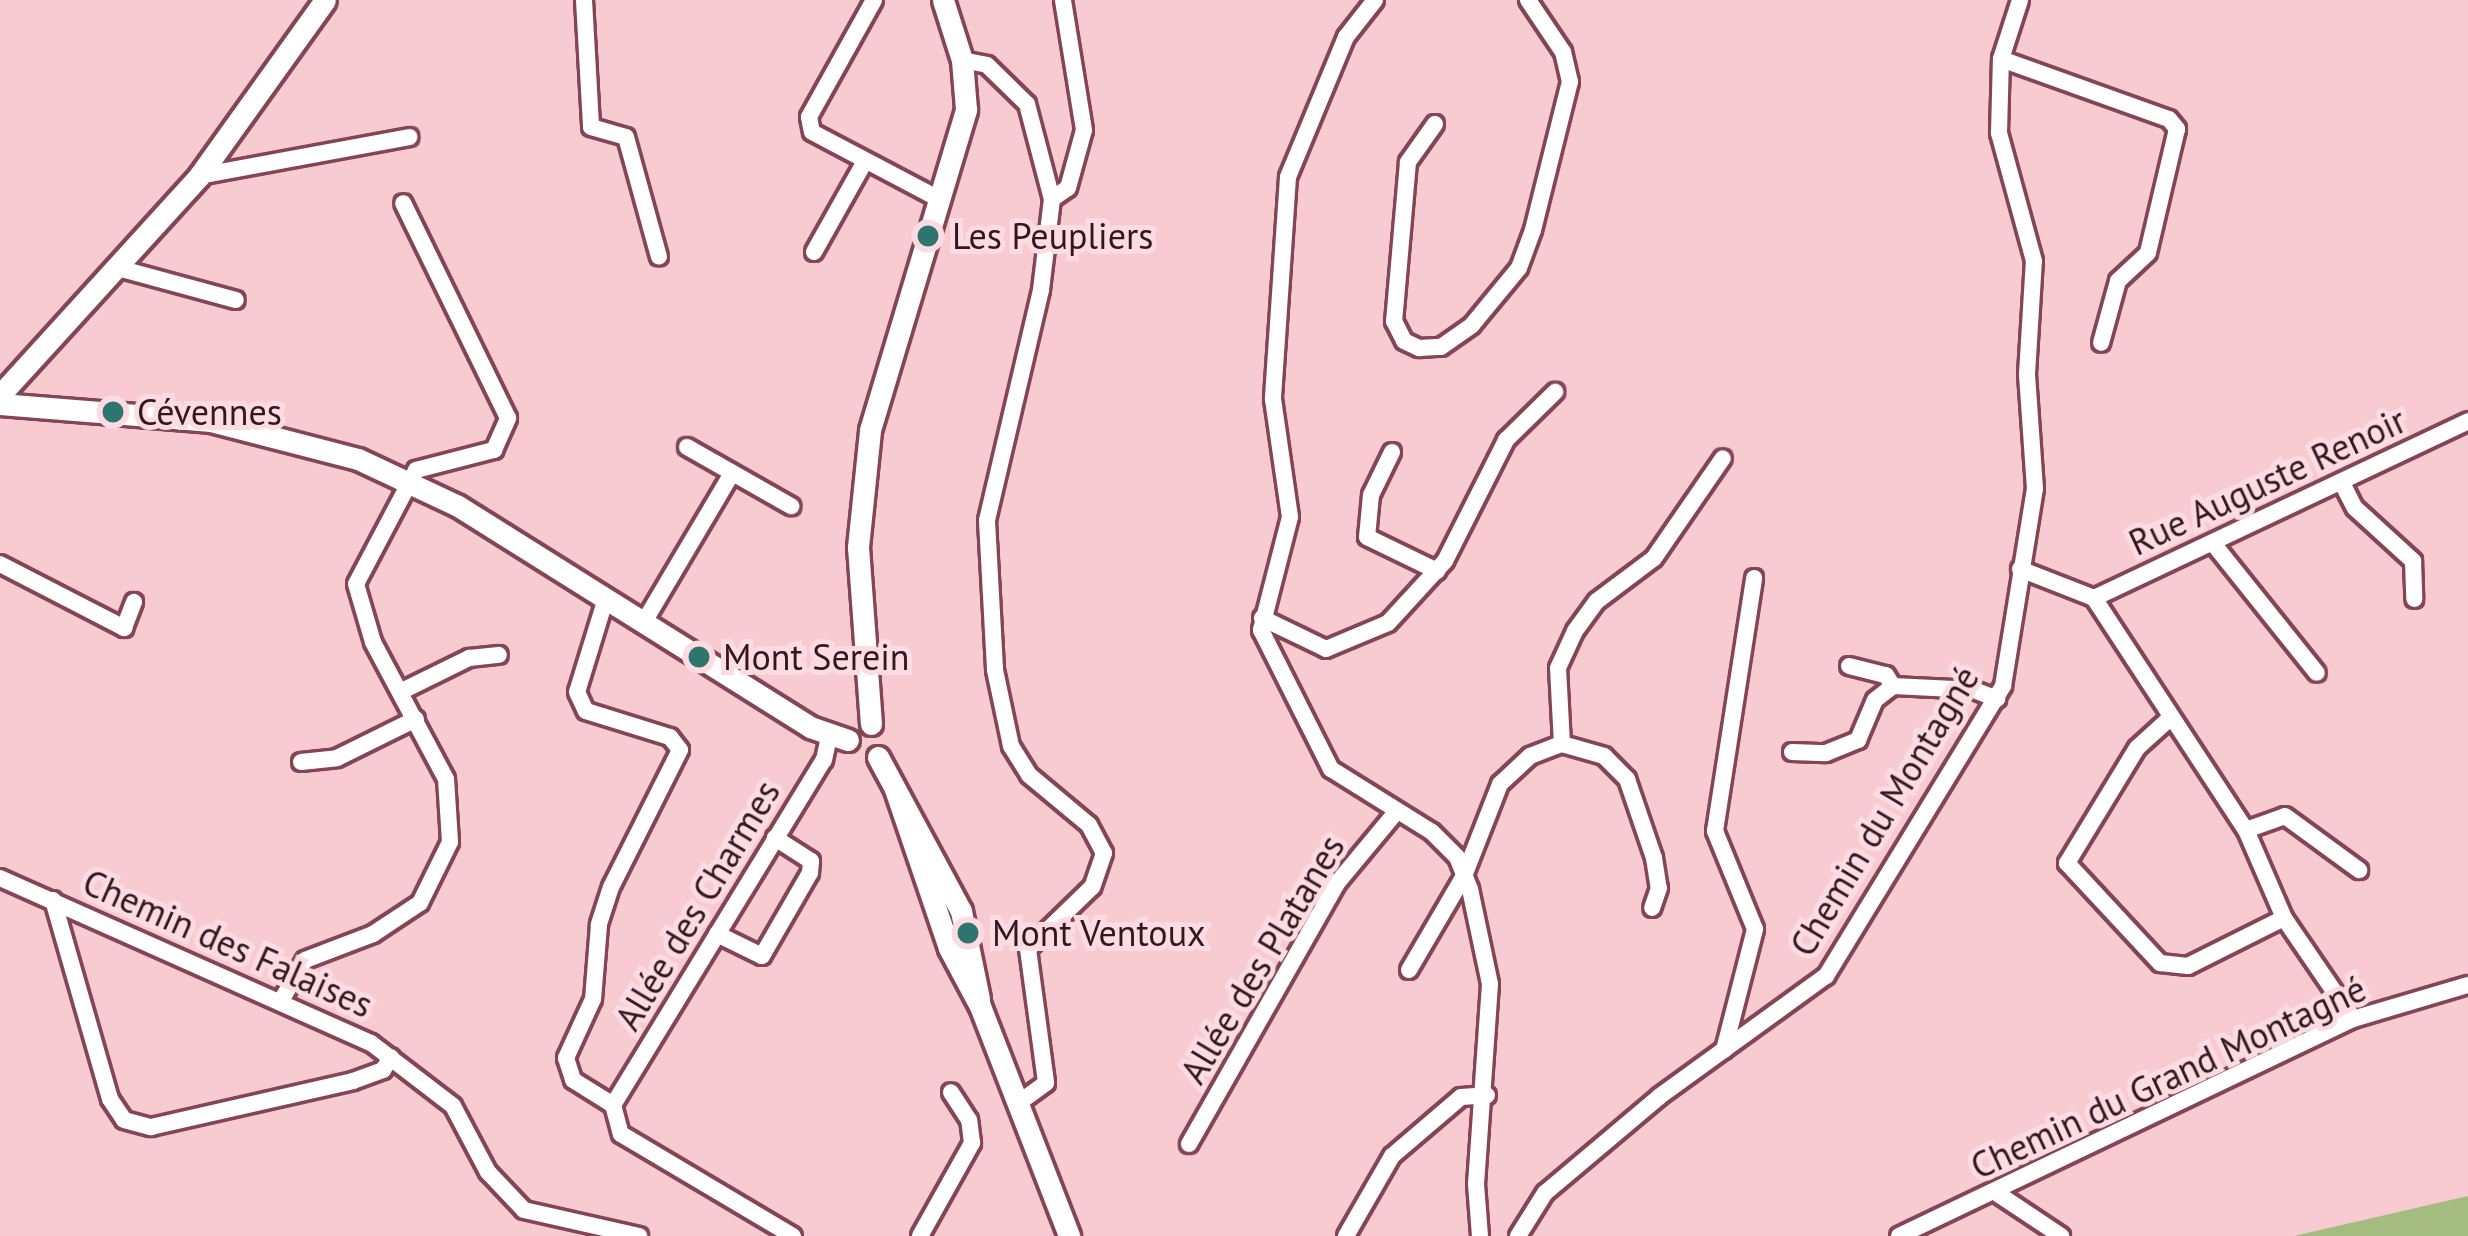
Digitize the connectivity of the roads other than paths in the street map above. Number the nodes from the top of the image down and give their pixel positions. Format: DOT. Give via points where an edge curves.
graph roads {
  1 [pos="325,0"];
  2 [pos="584,0"];
  3 [pos="874,0"];
  4 [pos="944,0"];
  5 [pos="1063,0"];
  6 [pos="1375,0"];
  7 [pos="1528,0"];
  8 [pos="2020,0"];
  9 [pos="2001,59"];
  10 [pos="962,60"];
  11 [pos="1435,124"];
  12 [pos="409,137"];
  13 [pos="865,161"];
  14 [pos="199,176"];
  15 [pos="1052,199"];
  16 [pos="940,200"];
  17 [pos="404,203"];
  18 [pos="814,252"];
  19 [pos="659,256"];
  20 [pos="118,268"];
  21 [pos="236,300"];
  22 [pos="2101,343"];
  23 [pos="1555,392"];
  24 [pos="0,394"];
  25 [pos="0,404"];
  26 [pos="2468,421"];
  27 [pos="686,447"];
  28 [pos="1392,452"];
  29 [pos="1723,458"];
  30 [pos="732,473"];
  31 [pos="410,482"];
  32 [pos="2342,483"];
  33 [pos="791,506"];
  34 [pos="2216,547"];
  35 [pos="0,565"];
  36 [pos="2020,569"];
  37 [pos="1438,572"];
  38 [pos="1754,578"];
  39 [pos="605,598"];
  40 [pos="2094,598"];
  41 [pos="2414,599"];
  42 [pos="134,602"];
  43 [pos="1262,618"];
  44 [pos="644,622"];
  45 [pos="500,655"];
  46 [pos="1849,666"];
  47 [pos="2317,674"];
  48 [pos="1892,686"];
  49 [pos="402,692"];
  50 [pos="1997,699"];
  51 [pos="416,719"];
  52 [pos="2170,719"];
  53 [pos="871,724"];
  54 [pos="838,738"];
  55 [pos="1562,744"];
  56 [pos="1792,752"];
  57 [pos="878,758"];
  58 [pos="302,762"];
  59 [pos="1397,811"];
  60 [pos="2246,830"];
  61 [pos="775,838"];
  62 [pos="2359,869"];
  63 [pos="1464,876"];
  64 [pos="0,878"];
  65 [pos="53,900"];
  66 [pos="1652,908"];
  67 [pos="2284,918"];
  68 [pos="717,934"];
  69 [pos="1409,970"];
  70 [pos="2468,985"];
  71 [pos="282,999"];
  72 [pos="2353,1019"];
  73 [pos="1724,1050"];
  74 [pos="391,1057"];
  75 [pos="951,1092"];
  76 [pos="1487,1095"];
  77 [pos="1017,1104"];
  78 [pos="614,1105"];
  79 [pos="1189,1144"];
  80 [pos="1998,1194"];
  81 [pos="639,1236"];
  82 [pos="793,1236"];
  83 [pos="920,1236"];
  84 [pos="1069,1236"];
  85 [pos="1346,1236"];
  86 [pos="1480,1236"];
  87 [pos="1517,1236"];
  88 [pos="1899,1236"];
  89 [pos="2061,1236"];
  1 -- 14 [label="street"];
  2 -- 19 [label="street" via="591,127 626,137"];
  3 -- 13 [label="street" via="808,116 812,132"];
  4 -- 10 [label="street"];
  5 -- 15 [label="street" via="1084,130 1068,188"];
  6 -- 43 [label="street" via="1346,37 1288,177 1273,399 1290,517"];
  7 -- 11 [label="street" via="1563,52 1570,82 1533,230 1519,268 1472,325 1441,347 1419,348 1404,341 1394,321 1408,162"];
  8 -- 9 [label="street, Chemin du Montagné"];
  9 -- 22 [label="street" via="2169,119 2177,129 2148,254 2118,281"];
  9 -- 36 [label="street, Chemin du Montagné" via="2002,150 2034,261 2027,374 2035,489"];
  10 -- 15 [label="street" via="987,65 1027,104 1043,141"];
  10 -- 16 [label="street" via="962,138"];
  12 -- 14 [label="street"];
  13 -- 16 [label="street"];
  13 -- 18 [label="street"];
  14 -- 20 [label="street"];
  15 -- 77 [label="street" via="1041,290 987,521 988,622 1011,746 1029,775 1090,825 1105,853 1092,887 1028,950 1046,1083"];
  16 -- 53 [label="street" via="883,374 862,483 858,548"];
  17 -- 31 [label="street" via="508,418 494,450 421,466"];
  20 -- 21 [label="street"];
  20 -- 24 [label="street"];
  23 -- 37 [label="street" via="1506,440"];
  25 -- 31 [label="street" via="260,430"];
  26 -- 32 [label="street, Rue Auguste Renoir"];
  27 -- 30 [label="street"];
  28 -- 37 [label="street" via="1362,522 1367,537"];
  29 -- 55 [label="street" via="1654,558 1597,601 1575,631 1558,668"];
  30 -- 33 [label="street"];
  30 -- 44 [label="street"];
  31 -- 39 [label="street"];
  31 -- 49 [label="street" via="356,584 358,608"];
  32 -- 34 [label="street, Rue Auguste Renoir"];
  32 -- 41 [label="street" via="2355,508 2413,561"];
  34 -- 40 [label="street, Rue Auguste Renoir"];
  34 -- 47 [label="street"];
  35 -- 42 [label="street" via="124,628"];
  36 -- 40 [label="street"];
  36 -- 50 [label="street, Chemin du Montagné"];
  37 -- 43 [label="street" via="1388,623 1347,646 1320,648"];
  38 -- 73 [label="street" via="1715,831 1756,929"];
  39 -- 44 [label="street"];
  39 -- 78 [label="street" via="578,692 586,710 670,737 680,749 611,887 593,999 566,1058 573,1080"];
  40 -- 52 [label="street"];
  43 -- 59 [label="street" via="1269,658 1306,711 1331,769"];
  44 -- 54 [label="street"];
  45 -- 49 [label="street" via="469,658"];
  46 -- 48 [label="street" via="1886,675"];
  48 -- 50 [label="street" via="1974,690"];
  48 -- 56 [label="street" via="1876,700 1858,740 1826,754"];
  49 -- 51 [label="street"];
  50 -- 73 [label="street, Chemin du Montagné" via="1826,976"];
  51 -- 58 [label="street" via="337,758"];
  51 -- 71 [label="street" via="451,800 450,842 436,880 395,922 305,960"];
  52 -- 60 [label="street"];
  52 -- 67 [label="street" via="2137,748 2067,863 2160,964 2188,966"];
  53 -- 54 [label="street"];
  53 -- 57 [label="street" via="884,736"];
  54 -- 57 [label="street" via="855,757"];
  54 -- 61 [label="street, Allée des Charmes"];
  55 -- 63 [label="street" via="1530,756 1500,784"];
  55 -- 66 [label="street" via="1604,756 1627,778 1654,858 1659,888"];
  57 -- 77 [label="street"];
  59 -- 63 [label="street" via="1432,832"];
  59 -- 79 [label="street, Allée des Platanes" via="1338,882"];
  60 -- 62 [label="street" via="2285,816"];
  60 -- 67 [label="street"];
  61 -- 68 [label="street, Allée des Charmes"];
  61 -- 68 [label="street" via="811,861 810,873 762,956"];
  63 -- 69 [label="street"];
  63 -- 76 [label="street" via="1490,984"];
  64 -- 65 [label="street, Chemin des Falaises"];
  65 -- 71 [label="street, Chemin des Falaises"];
  65 -- 74 [label="street" via="110,1100 124,1120 151,1127 353,1081 382,1070"];
  67 -- 72 [label="street"];
  68 -- 78 [label="street, Allée des Charmes"];
  70 -- 72 [label="street, Chemin du Grand Montagné"];
  71 -- 74 [label="street, Chemin des Falaises"];
  72 -- 80 [label="street, Chemin du Grand Montagné"];
  73 -- 87 [label="street, Chemin du Montagné" via="1545,1193"];
  74 -- 81 [label="street, Chemin des Falaises" via="453,1106 488,1172 524,1210"];
  75 -- 83 [label="street" via="972,1143"];
  76 -- 85 [label="street" via="1461,1097 1392,1156"];
  76 -- 86 [label="street" via="1475,1184"];
  77 -- 84 [label="street"];
  78 -- 82 [label="street" via="621,1134"];
  80 -- 88 [label="street, Chemin du Grand Montagné"];
  80 -- 89 [label="street"];
}
